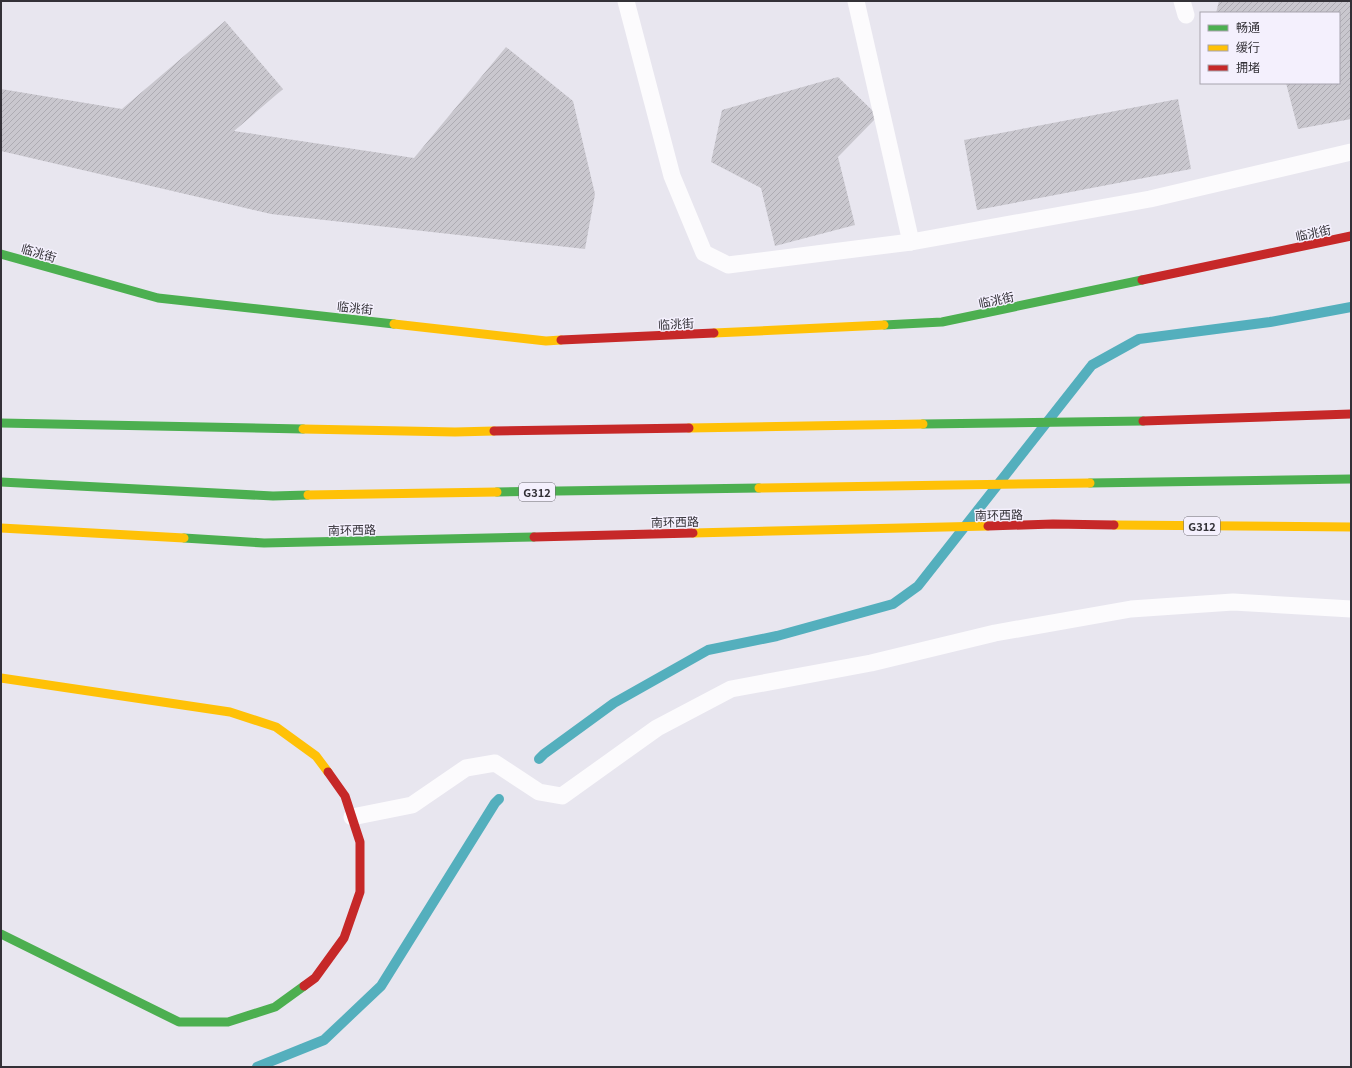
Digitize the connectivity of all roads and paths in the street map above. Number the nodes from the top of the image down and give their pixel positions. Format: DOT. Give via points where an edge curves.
graph roads {
  1 [pos="626,1"];
  2 [pos="856,1"];
  3 [pos="1351,152"];
  4 [pos="1351,236"];
  5 [pos="911,242"];
  6 [pos="1,254"];
  7 [pos="1351,414"];
  8 [pos="1,423"];
  9 [pos="1351,479"];
  10 [pos="1,482"];
  11 [pos="1351,527"];
  12 [pos="1,528"];
  13 [pos="1351,609"];
  14 [pos="1,678"];
  15 [pos="352,817"];
  16 [pos="1,934"];
  1 -- 5 [label="lane" via="672,176 704,253 728,265"];
  2 -- 5 [label="lane"];
  3 -- 5 [label="lane" via="1150,199"];
  4 -- 6 [label="main road, 临洮街" via="942,322 546,341 158,298"];
  7 -- 8 [label="main road" via="1131,421 455,432"];
  9 -- 10 [label="main road, G312" via="272,496"];
  11 -- 12 [label="main road, 南环西路 / G312" via="1053,524 264,543"];
  13 -- 15 [label="lane" via="1233,602 1131,610 995,633 870,663 731,689 657,728 562,796 539,792 495,763 466,768 412,804"];
  14 -- 15 [label="main road" via="230,712 276,727 316,756 345,796"];
  15 -- 16 [label="main road" via="360,842 360,892 344,938 315,978 275,1007 228,1022 179,1022"];
}
